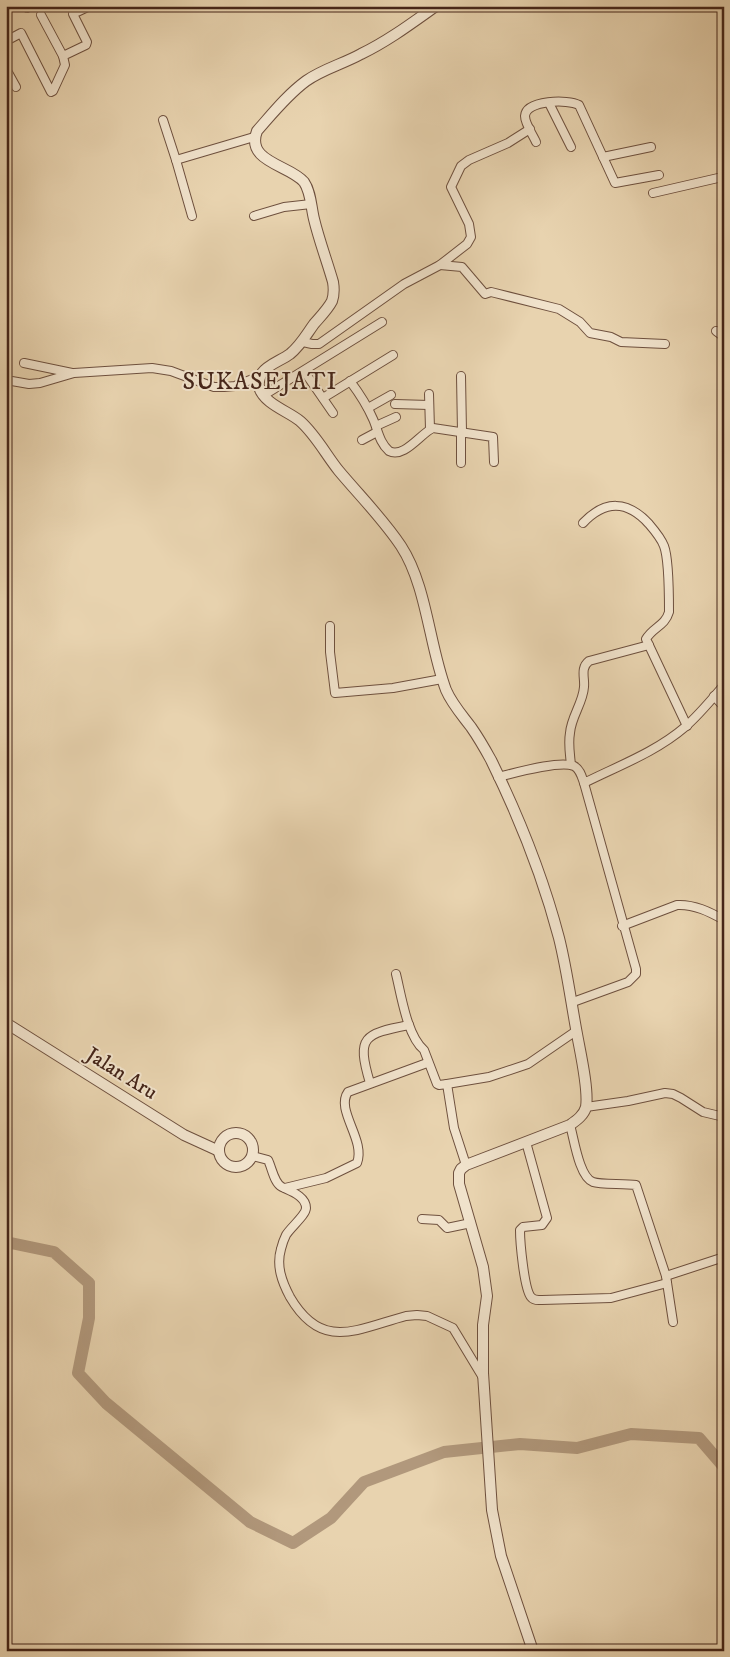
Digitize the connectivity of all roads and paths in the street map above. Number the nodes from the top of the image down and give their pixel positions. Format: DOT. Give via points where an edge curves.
graph roads {
  1 [pos="69,6"];
  2 [pos="90,6"];
  3 [pos="436,6"];
  4 [pos="73,14"];
  5 [pos="41,15"];
  6 [pos="6,41"];
  7 [pos="63,56"];
  8 [pos="6,69"];
  9 [pos="16,87"];
  10 [pos="549,103"];
  11 [pos="163,120"];
  12 [pos="530,129"];
  13 [pos="254,138"];
  14 [pos="536,142"];
  15 [pos="571,147"];
  16 [pos="651,147"];
  17 [pos="603,157"];
  18 [pos="176,160"];
  19 [pos="659,174"];
  20 [pos="724,178"];
  21 [pos="653,194"];
  22 [pos="311,204"];
  23 [pos="192,216"];
  24 [pos="254,216"];
  25 [pos="440,265"];
  26 [pos="382,322"];
  27 [pos="716,331"];
  28 [pos="724,338"];
  29 [pos="304,342"];
  30 [pos="665,344"];
  31 [pos="394,355"];
  32 [pos="24,363"];
  33 [pos="304,371"];
  34 [pos="74,374"];
  35 [pos="260,376"];
  36 [pos="461,376"];
  37 [pos="6,380"];
  38 [pos="350,381"];
  39 [pos="429,394"];
  40 [pos="264,395"];
  41 [pos="391,395"];
  42 [pos="323,398"];
  43 [pos="395,404"];
  44 [pos="429,404"];
  45 [pos="368,408"];
  46 [pos="333,413"];
  47 [pos="396,417"];
  48 [pos="376,429"];
  49 [pos="430,429"];
  50 [pos="461,432"];
  51 [pos="362,440"];
  52 [pos="494,462"];
  53 [pos="461,463"];
  54 [pos="582,523"];
  55 [pos="330,626"];
  56 [pos="649,645"];
  57 [pos="442,679"];
  58 [pos="724,685"];
  59 [pos="714,696"];
  60 [pos="724,706"];
  61 [pos="687,726"];
  62 [pos="571,765"];
  63 [pos="498,777"];
  64 [pos="584,783"];
  65 [pos="724,920"];
  66 [pos="622,926"];
  67 [pos="396,974"];
  68 [pos="572,1002"];
  69 [pos="6,1023"];
  70 [pos="409,1025"];
  71 [pos="576,1031"];
  72 [pos="427,1063"];
  73 [pos="370,1083"];
  74 [pos="447,1084"];
  75 [pos="586,1107"];
  76 [pos="724,1117"];
  77 [pos="570,1125"];
  78 [pos="526,1142"];
  79 [pos="219,1151"];
  80 [pos="253,1156"];
  81 [pos="466,1165"];
  82 [pos="285,1188"];
  83 [pos="422,1219"];
  84 [pos="471,1223"];
  85 [pos="724,1257"];
  86 [pos="666,1280"];
  87 [pos="674,1322"];
  88 [pos="483,1378"];
  89 [pos="533,1651"];
  1 -- 4 [label="street"];
  2 -- 4 [label="street"];
  3 -- 13 [label="street" via="370,50 317,74 278,107 257,130"];
  4 -- 7 [label="street" via="88,42"];
  5 -- 7 [label="street"];
  6 -- 7 [label="street" via="21,33 51,92 65,65"];
  8 -- 9 [label="street"];
  10 -- 12 [label="street" via="528,109 525,114"];
  10 -- 15 [label="street"];
  10 -- 17 [label="street" via="559,101 579,105"];
  11 -- 18 [label="street"];
  12 -- 14 [label="street"];
  12 -- 25 [label="street" via="461,166 451,187 469,224 471,237 467,244"];
  13 -- 18 [label="street"];
  13 -- 22 [label="street" via="263,156 303,180"];
  16 -- 17 [label="street"];
  17 -- 19 [label="street" via="615,183"];
  18 -- 23 [label="street"];
  20 -- 21 [label="street"];
  22 -- 24 [label="street" via="284,207"];
  22 -- 29 [label="street" via="334,292 329,306"];
  25 -- 29 [label="street" via="404,284 319,344"];
  25 -- 30 [label="street" via="462,267 484,294 490,292 559,308 590,333 623,343"];
  26 -- 33 [label="street"];
  27 -- 28 [label="street"];
  29 -- 35 [label="street"];
  31 -- 38 [label="street"];
  32 -- 34 [label="street"];
  33 -- 40 [label="street"];
  33 -- 42 [label="street"];
  34 -- 35 [label="street" via="152,368 214,387 235,386"];
  34 -- 37 [label="street" via="29,384"];
  35 -- 40 [label="street" via="259,386"];
  36 -- 50 [label="street"];
  38 -- 42 [label="street"];
  38 -- 45 [label="street"];
  39 -- 44 [label="street"];
  40 -- 57 [label="street" via="311,432 402,547 415,575"];
  41 -- 45 [label="street"];
  42 -- 46 [label="street"];
  43 -- 44 [label="street"];
  44 -- 49 [label="street"];
  45 -- 48 [label="street"];
  47 -- 48 [label="street"];
  48 -- 49 [label="street" via="386,449 395,453 417,442"];
  48 -- 51 [label="street"];
  49 -- 50 [label="street"];
  50 -- 52 [label="street" via="494,437"];
  50 -- 53 [label="street"];
  54 -- 56 [label="street" via="596,511 620,506 644,519 662,540 667,554 669,612 666,621 647,636"];
  55 -- 57 [label="street" via="335,693 393,688"];
  56 -- 61 [label="street"];
  56 -- 62 [label="street" via="586,664 582,697 570,733"];
  57 -- 63 [label="street" via="448,694 480,740"];
  58 -- 59 [label="street"];
  59 -- 60 [label="street"];
  59 -- 61 [label="street"];
  61 -- 64 [label="street" via="657,747"];
  62 -- 63 [label="street" via="537,768"];
  62 -- 64 [label="street" via="578,769"];
  63 -- 68 [label="street" via="546,894"];
  64 -- 66 [label="street"];
  65 -- 66 [label="street" via="700,908 677,905"];
  66 -- 68 [label="street" via="636,974 628,982"];
  67 -- 70 [label="street"];
  68 -- 71 [label="street"];
  69 -- 79 [label="street, Jalan Aru" via="184,1135"];
  70 -- 72 [label="street" via="424,1050"];
  70 -- 73 [label="street" via="380,1031 365,1044 363,1060"];
  71 -- 74 [label="street" via="528,1064 489,1077"];
  71 -- 75 [label="street"];
  72 -- 73 [label="street"];
  72 -- 74 [label="street" via="438,1085"];
  73 -- 82 [label="street" via="348,1092 344,1100 358,1146 357,1163 326,1178"];
  74 -- 81 [label="street" via="454,1128"];
  75 -- 76 [label="street" via="665,1093 681,1098 703,1112"];
  75 -- 77 [label="street"];
  77 -- 78 [label="street"];
  77 -- 86 [label="street" via="586,1177 592,1182 636,1185"];
  78 -- 81 [label="street"];
  78 -- 86 [label="street" via="546,1218 542,1225 520,1230 531,1298 611,1298"];
  79 -- 80 [label="street" via="227,1164 237,1168 247,1164"];
  79 -- 80 [label="street" via="223,1138 240,1133 253,1144"];
  80 -- 82 [label="street" via="268,1160 278,1184"];
  81 -- 84 [label="street" via="459,1173 459,1184"];
  82 -- 88 [label="street" via="300,1197 306,1206 286,1236 278,1262 288,1294 303,1315 324,1330 343,1333 406,1316 427,1316 453,1328"];
  83 -- 84 [label="street" via="439,1220 447,1228"];
  84 -- 88 [label="street" via="487,1296 483,1325"];
  85 -- 86 [label="street"];
  86 -- 87 [label="street"];
  88 -- 89 [label="street" via="495,1530"];
}
